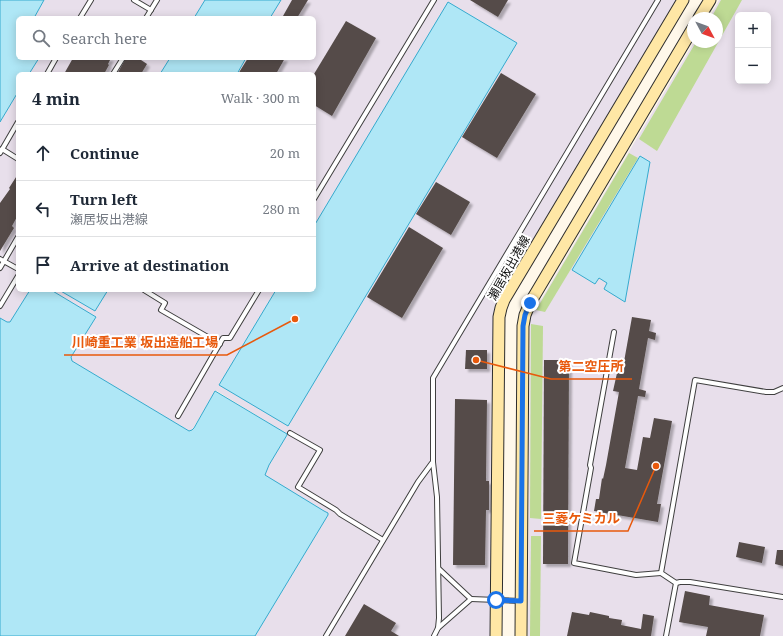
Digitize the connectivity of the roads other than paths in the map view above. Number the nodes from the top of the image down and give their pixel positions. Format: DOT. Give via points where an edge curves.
graph roads {
  1 [pos="91,0"];
  2 [pos="134,0"];
  3 [pos="157,0"];
  4 [pos="434,0"];
  5 [pos="658,0"];
  6 [pos="683,0"];
  7 [pos="710,0"];
  8 [pos="151,10"];
  9 [pos="703,12"];
  10 [pos="81,16"];
  11 [pos="147,16"];
  12 [pos="687,38"];
  13 [pos="55,60"];
  14 [pos="122,60"];
  15 [pos="48,72"];
  16 [pos="114,72"];
  17 [pos="16,125"];
  18 [pos="1,151"];
  19 [pos="16,157"];
  20 [pos="316,196"];
  21 [pos="16,240"];
  22 [pos="2,260"];
  23 [pos="0,268"];
  24 [pos="16,268"];
  25 [pos="16,279"];
  26 [pos="148,292"];
  27 [pos="258,292"];
  28 [pos="0,306"];
  29 [pos="614,332"];
  30 [pos="220,344"];
  31 [pos="783,388"];
  32 [pos="178,416"];
  33 [pos="290,433"];
  34 [pos="433,462"];
  35 [pos="383,540"];
  36 [pos="439,569"];
  37 [pos="661,573"];
  38 [pos="676,583"];
  39 [pos="783,597"];
  40 [pos="471,599"];
  41 [pos="496,600"];
  42 [pos="521,601"];
  43 [pos="438,628"];
  44 [pos="326,636"];
  45 [pos="434,636"];
  46 [pos="496,636"];
  47 [pos="521,636"];
  48 [pos="666,636"];
  1 -- 10 [label="lane"];
  2 -- 8 [label="lane"];
  3 -- 8 [label="lane"];
  4 -- 20 [label="lane"];
  5 -- 34 [label="lane" via="433,378"];
  6 -- 41 [label="main road, 瀬居坂出港線" via="501,308"];
  7 -- 9 [label="main road"];
  8 -- 11 [label="lane"];
  12 -- 42 [label="main road" via="525,315"];
  13 -- 15 [label="lane"];
  14 -- 16 [label="lane"];
  17 -- 18 [label="lane"];
  18 -- 19 [label="lane"];
  21 -- 22 [label="lane"];
  22 -- 23 [label="lane"];
  22 -- 24 [label="lane"];
  25 -- 28 [label="lane"];
  26 -- 30 [label="lane" via="166,302 161,310"];
  27 -- 30 [label="lane" via="230,338 223,338"];
  29 -- 37 [label="lane" via="574,563 636,575"];
  30 -- 32 [label="lane"];
  31 -- 37 [label="lane" via="766,392 695,380"];
  33 -- 35 [label="lane" via="320,450 298,487"];
  34 -- 35 [label="lane"];
  34 -- 36 [label="lane" via="437,497"];
  35 -- 44 [label="lane"];
  36 -- 40 [label="lane"];
  36 -- 43 [label="lane"];
  37 -- 38 [label="lane"];
  38 -- 39 [label="lane" via="690,582"];
  38 -- 48 [label="lane"];
  40 -- 41 [label="lane"];
  40 -- 43 [label="lane"];
  41 -- 42 [label="lane"];
  41 -- 46 [label="main road, 瀬居坂出港線"];
  42 -- 47 [label="main road"];
  43 -- 45 [label="lane"];
}
